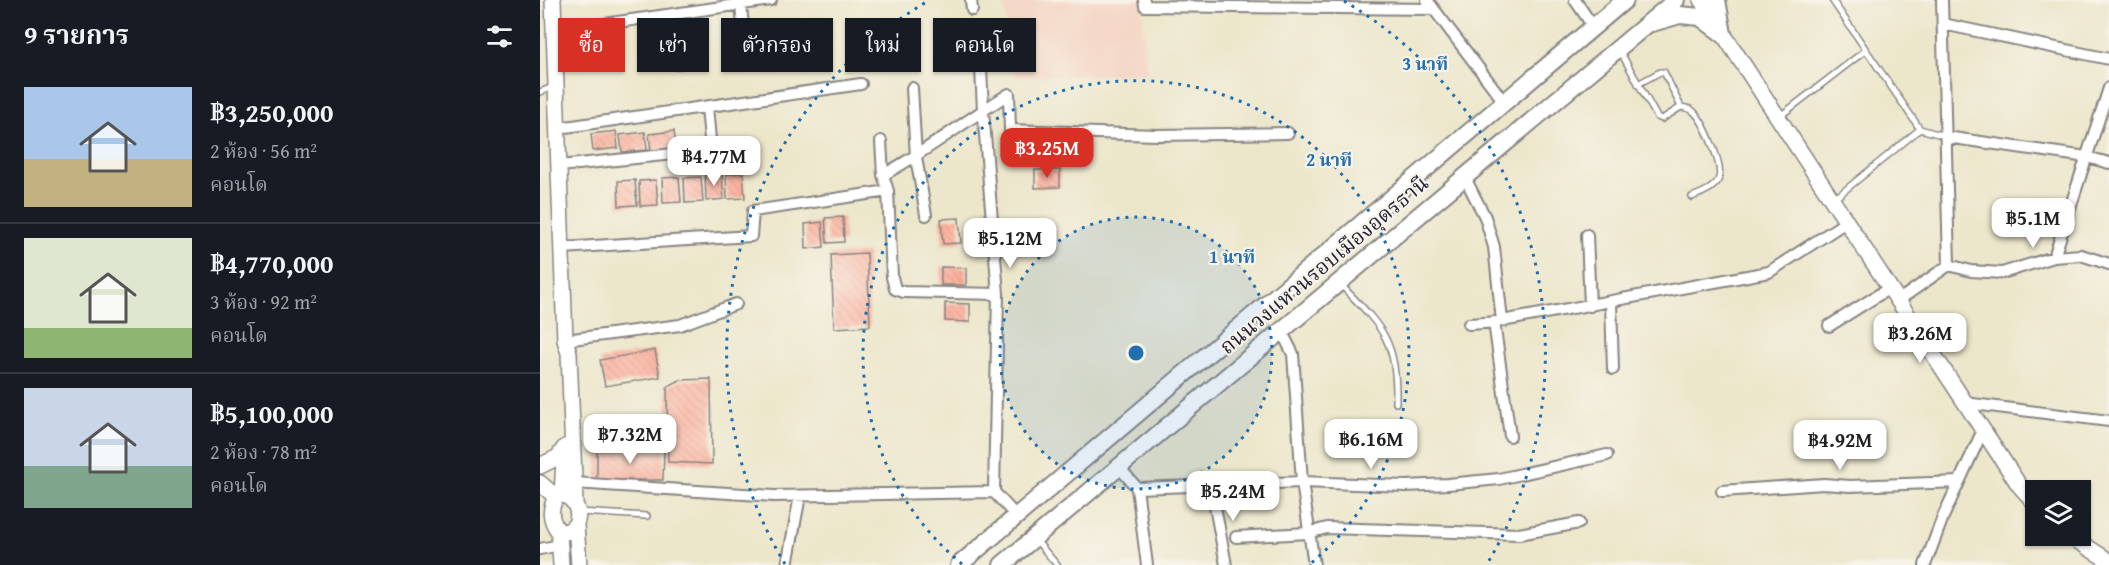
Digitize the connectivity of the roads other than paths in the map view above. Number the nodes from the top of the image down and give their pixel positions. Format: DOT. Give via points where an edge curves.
graph roads {
  1 [pos="553,0"];
  2 [pos="771,0"];
  3 [pos="1144,0"];
  4 [pos="1575,0"];
  5 [pos="1625,0"];
  6 [pos="1676,0"];
  7 [pos="1701,0"];
  8 [pos="1717,0"];
  9 [pos="1832,0"];
  10 [pos="1942,0"];
  11 [pos="741,4"];
  12 [pos="1431,4"];
  13 [pos="672,14"];
  14 [pos="672,18"];
  15 [pos="742,18"];
  16 [pos="1650,23"];
  17 [pos="1943,24"];
  18 [pos="1594,28"];
  19 [pos="555,32"];
  20 [pos="1723,33"];
  21 [pos="1618,47"];
  22 [pos="1866,50"];
  23 [pos="2109,59"];
  24 [pos="981,72"];
  25 [pos="861,84"];
  26 [pos="1638,84"];
  27 [pos="557,85"];
  28 [pos="912,88"];
  29 [pos="2109,88"];
  30 [pos="540,92"];
  31 [pos="1505,103"];
  32 [pos="707,107"];
  33 [pos="1681,107"];
  34 [pos="982,110"];
  35 [pos="1778,118"];
  36 [pos="559,128"];
  37 [pos="1920,129"];
  38 [pos="1288,133"];
  39 [pos="1946,137"];
  40 [pos="881,141"];
  41 [pos="916,157"];
  42 [pos="2087,157"];
  43 [pos="2109,163"];
  44 [pos="560,166"];
  45 [pos="883,175"];
  46 [pos="1464,176"];
  47 [pos="888,191"];
  48 [pos="1692,197"];
  49 [pos="1832,201"];
  50 [pos="926,215"];
  51 [pos="1846,222"];
  52 [pos="1587,235"];
  53 [pos="562,248"];
  54 [pos="2054,257"];
  55 [pos="2109,264"];
  56 [pos="1949,266"];
  57 [pos="1338,282"];
  58 [pos="999,294"];
  59 [pos="1895,294"];
  60 [pos="1611,302"];
  61 [pos="736,304"];
  62 [pos="1590,306"];
  63 [pos="1498,322"];
  64 [pos="1469,324"];
  65 [pos="1829,326"];
  66 [pos="1281,330"];
  67 [pos="565,340"];
  68 [pos="1613,369"];
  69 [pos="1395,403"];
  70 [pos="1965,404"];
  71 [pos="2109,421"];
  72 [pos="1983,430"];
  73 [pos="1510,436"];
  74 [pos="565,447"];
  75 [pos="1607,455"];
  76 [pos="540,466"];
  77 [pos="1119,466"];
  78 [pos="1302,482"];
  79 [pos="1959,482"];
  80 [pos="540,483"];
  81 [pos="574,483"];
  82 [pos="1211,485"];
  83 [pos="1137,488"];
  84 [pos="1722,491"];
  85 [pos="994,492"];
  86 [pos="2025,492"];
  87 [pos="800,496"];
  88 [pos="540,506"];
  89 [pos="569,506"];
  90 [pos="647,516"];
  91 [pos="1016,516"];
  92 [pos="1579,523"];
  93 [pos="557,532"];
  94 [pos="1308,533"];
  95 [pos="1236,537"];
  96 [pos="1034,538"];
  97 [pos="2086,546"];
  98 [pos="540,549"];
  99 [pos="2109,561"];
  100 [pos="561,565"];
  101 [pos="579,565"];
  102 [pos="787,565"];
  103 [pos="958,565"];
  104 [pos="1002,565"];
  105 [pos="1057,565"];
  106 [pos="1148,565"];
  107 [pos="1226,565"];
  108 [pos="1314,565"];
  109 [pos="1924,565"];
  1 -- 19 [label="main road"];
  2 -- 11 [label="street"];
  3 -- 12 [label="street" via="1145,6"];
  4 -- 18 [label="street"];
  5 -- 18 [label="main road, ถนนวงแหวนรอบเมืองอุดรธานี"];
  6 -- 16 [label="main road, ถนนวงแหวนรอบเมืองอุดรธานี"];
  7 -- 20 [label="main road"];
  8 -- 20 [label="main road"];
  9 -- 22 [label="lane"];
  10 -- 17 [label="street"];
  11 -- 13 [label="street"];
  11 -- 15 [label="street"];
  12 -- 31 [label="street"];
  13 -- 14 [label="street"];
  13 -- 19 [label="street"];
  16 -- 20 [label="main road" via="1680,15 1700,17"];
  16 -- 21 [label="main road, ถนนวงแหวนรอบเมืองอุดรธานี"];
  17 -- 23 [label="street"];
  17 -- 39 [label="street"];
  18 -- 31 [label="main road, ถนนวงแหวนรอบเมืองอุดรธานี"];
  19 -- 27 [label="main road"];
  20 -- 35 [label="main road"];
  21 -- 26 [label="lane"];
  21 -- 46 [label="main road, ถนนวงแหวนรอบเมืองอุดรธานี"];
  22 -- 35 [label="lane"];
  22 -- 37 [label="lane"];
  24 -- 34 [label="street"];
  25 -- 32 [label="street"];
  26 -- 33 [label="lane" via="1659,119"];
  26 -- 33 [label="lane" via="1664,72"];
  27 -- 30 [label="lane"];
  27 -- 36 [label="main road"];
  28 -- 41 [label="street"];
  29 -- 42 [label="street"];
  31 -- 91 [label="main road, ถนนวงแหวนรอบเมืองอุดรธานี"];
  32 -- 36 [label="street"];
  32 -- 44 [label="street" via="711,150"];
  33 -- 48 [label="lane" via="1696,114 1719,160 1716,184"];
  34 -- 38 [label="street" via="1009,94 1010,130 1156,135"];
  34 -- 41 [label="street"];
  34 -- 58 [label="street"];
  35 -- 49 [label="main road"];
  36 -- 44 [label="main road"];
  37 -- 39 [label="lane"];
  37 -- 49 [label="lane"];
  39 -- 42 [label="street"];
  39 -- 56 [label="street"];
  40 -- 45 [label="street"];
  41 -- 45 [label="street"];
  41 -- 50 [label="street"];
  42 -- 43 [label="street"];
  42 -- 54 [label="street"];
  44 -- 53 [label="main road"];
  45 -- 47 [label="street"];
  46 -- 57 [label="main road, ถนนวงแหวนรอบเมืองอุดรธานี"];
  46 -- 63 [label="street" via="1485,217 1494,247"];
  47 -- 53 [label="street" via="753,211 752,236"];
  47 -- 58 [label="street" via="895,289"];
  49 -- 51 [label="main road"];
  51 -- 59 [label="main road"];
  51 -- 60 [label="street" via="1769,272"];
  52 -- 62 [label="street"];
  53 -- 67 [label="main road"];
  54 -- 55 [label="street" via="2081,255"];
  54 -- 56 [label="street" via="2002,273"];
  56 -- 59 [label="street"];
  57 -- 66 [label="main road, ถนนวงแหวนรอบเมืองอุดรธานี"];
  57 -- 69 [label="lane" via="1376,321 1390,346 1395,363"];
  58 -- 85 [label="street"];
  59 -- 65 [label="street"];
  59 -- 70 [label="main road"];
  60 -- 62 [label="street"];
  60 -- 68 [label="street"];
  61 -- 67 [label="street" via="680,325"];
  62 -- 63 [label="street"];
  63 -- 64 [label="street"];
  63 -- 73 [label="street"];
  66 -- 77 [label="main road, ถนนวงแหวนรอบเมืองอุดรธานี"];
  66 -- 78 [label="street" via="1293,354"];
  67 -- 74 [label="main road" via="561,353"];
  67 -- 81 [label="main road" via="569,353"];
  70 -- 71 [label="street"];
  70 -- 72 [label="main road"];
  72 -- 79 [label="street"];
  72 -- 86 [label="main road"];
  74 -- 76 [label="main road" via="558,457"];
  74 -- 89 [label="main road"];
  75 -- 78 [label="street" via="1499,479 1449,484"];
  77 -- 83 [label="street"];
  77 -- 96 [label="main road, ถนนวงแหวนรอบเมืองอุดรธานี"];
  78 -- 82 [label="street"];
  78 -- 94 [label="street"];
  79 -- 84 [label="street" via="1824,484"];
  79 -- 109 [label="street"];
  80 -- 89 [label="main road"];
  81 -- 87 [label="street"];
  81 -- 89 [label="main road"];
  82 -- 83 [label="street"];
  82 -- 107 [label="street"];
  83 -- 106 [label="street"];
  85 -- 87 [label="street"];
  85 -- 91 [label="street"];
  87 -- 102 [label="street"];
  88 -- 93 [label="main road"];
  89 -- 90 [label="lane"];
  89 -- 93 [label="main road" via="571,530"];
  89 -- 93 [label="main road" via="551,508"];
  89 -- 101 [label="main road"];
  91 -- 103 [label="main road, ถนนวงแหวนรอบเมืองอุดรธานี"];
  92 -- 94 [label="street" via="1519,534 1327,528"];
  93 -- 98 [label="street"];
  93 -- 100 [label="main road"];
  94 -- 95 [label="street"];
  94 -- 108 [label="street"];
  96 -- 104 [label="main road, ถนนวงแหวนรอบเมืองอุดรธานี"];
  96 -- 105 [label="lane"];
  97 -- 99 [label="main road"];
}
